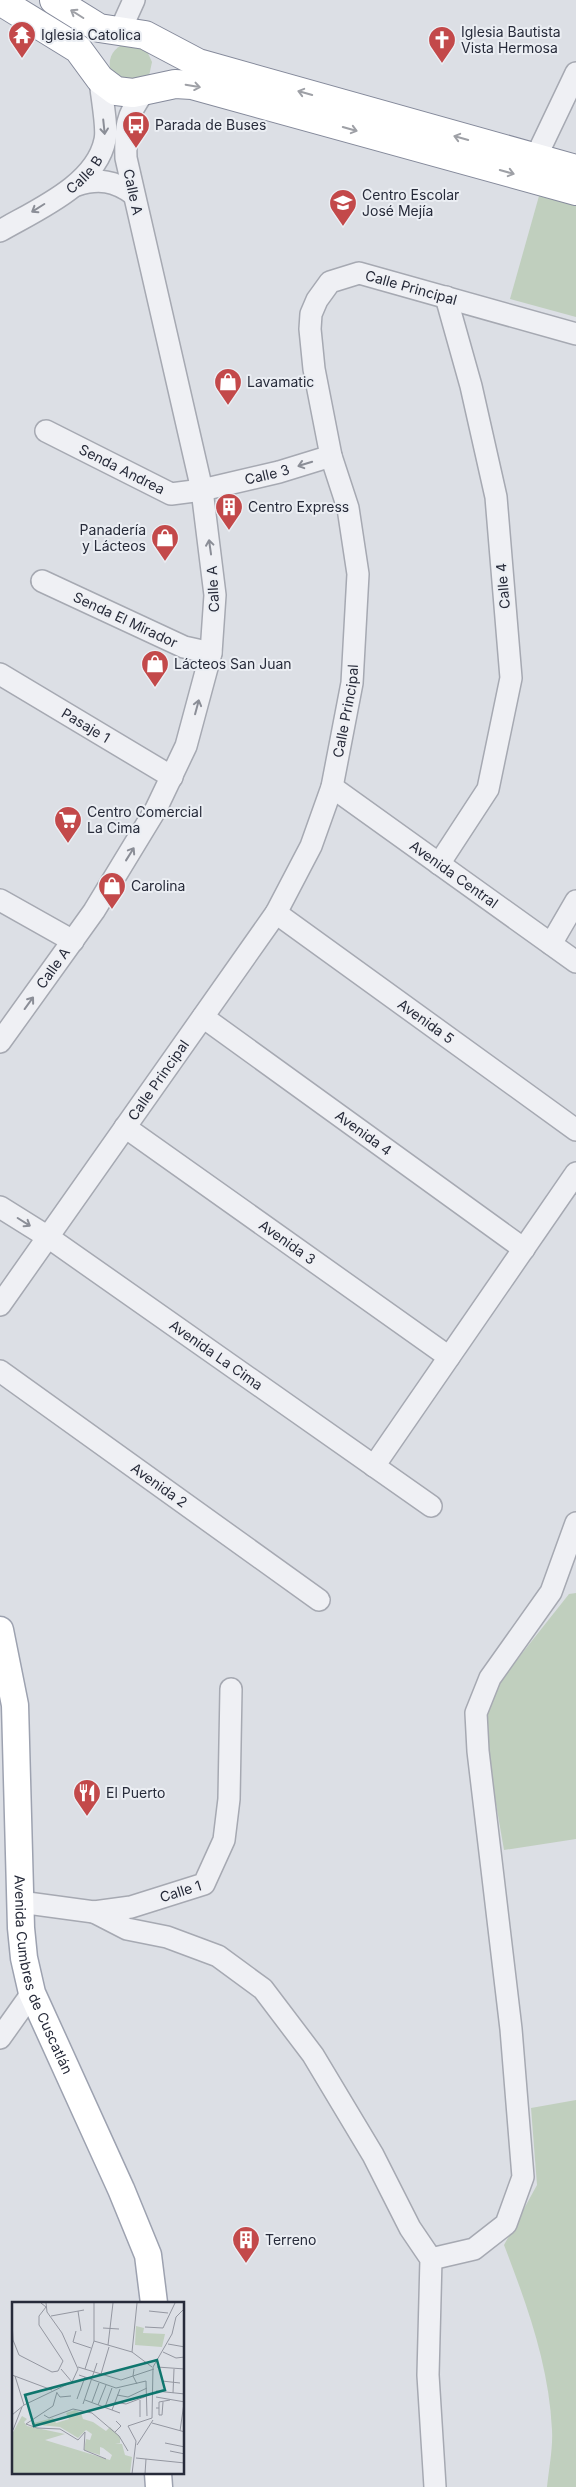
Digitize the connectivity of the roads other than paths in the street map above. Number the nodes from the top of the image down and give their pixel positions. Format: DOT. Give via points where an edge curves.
graph roads {
  1 [pos="54,0"];
  2 [pos="134,0"];
  3 [pos="0,1"];
  4 [pos="120,31"];
  5 [pos="160,44"];
  6 [pos="576,73"];
  7 [pos="100,79"];
  8 [pos="150,90"];
  9 [pos="535,159"];
  10 [pos="576,170"];
  11 [pos="77,185"];
  12 [pos="576,191"];
  13 [pos="133,194"];
  14 [pos="0,231"];
  15 [pos="446,296"];
  16 [pos="576,334"];
  17 [pos="46,431"];
  18 [pos="331,456"];
  19 [pos="202,490"];
  20 [pos="42,581"];
  21 [pos="211,652"];
  22 [pos="0,674"];
  23 [pos="172,777"];
  24 [pos="332,788"];
  25 [pos="439,864"];
  26 [pos="0,900"];
  27 [pos="576,901"];
  28 [pos="276,913"];
  29 [pos="73,941"];
  30 [pos="551,944"];
  31 [pos="576,962"];
  32 [pos="203,1017"];
  33 [pos="0,1042"];
  34 [pos="125,1127"];
  35 [pos="576,1130"];
  36 [pos="576,1173"];
  37 [pos="0,1207"];
  38 [pos="48,1237"];
  39 [pos="524,1249"];
  40 [pos="0,1306"];
  41 [pos="449,1357"];
  42 [pos="0,1371"];
  43 [pos="374,1466"];
  44 [pos="431,1506"];
  45 [pos="576,1523"];
  46 [pos="319,1600"];
  47 [pos="0,1630"];
  48 [pos="231,1689"];
  49 [pos="20,1902"];
  50 [pos="94,1912"];
  51 [pos="32,1993"];
  52 [pos="0,2038"];
  53 [pos="431,2259"];
  54 [pos="154,2302"];
  55 [pos="158,2474"];
  56 [pos="159,2487"];
  57 [pos="435,2487"];
  4 -- 1 [label="highway, one-way" via="99,28"];
  2 -- 4 [label="street"];
  3 -- 7 [label="highway" via="78,49"];
  4 -- 5 [label="highway" via="145,35"];
  4 -- 7 [label="highway" via="110,38 100,54"];
  5 -- 8 [label="highway" via="165,52 166,72"];
  9 -- 5 [label="highway, one-way" via="198,63"];
  6 -- 9 [label="street"];
  7 -- 8 [label="highway" via="116,91"];
  7 -- 11 [label="street, Calle B, one-way" via="106,140 98,159"];
  8 -- 12 [label="highway, one-way" via="175,84 192,85"];
  8 -- 13 [label="street, Calle A" via="131,109 125,133"];
  9 -- 10 [label="highway"];
  11 -- 13 [label="street" via="100,180 112,182"];
  11 -- 14 [label="street, Calle B, one-way"];
  13 -- 19 [label="street, Calle A"];
  15 -- 16 [label="street, Calle Principal"];
  15 -- 18 [label="street, Calle Principal" via="359,273 340,277 323,290 311,314 310,329 314,369"];
  15 -- 25 [label="street, Calle 4" via="471,386 496,497 511,678 488,789"];
  17 -- 19 [label="street, Senda Andrea" via="171,494"];
  18 -- 19 [label="street, Calle 3, one-way"];
  18 -- 24 [label="street, Calle Principal" via="348,508 358,574 352,683"];
  21 -- 19 [label="street, Calle A, one-way" via="215,595"];
  20 -- 21 [label="street, Senda El Mirador" via="184,647"];
  23 -- 21 [label="street, Calle A, one-way" via="186,746"];
  22 -- 23 [label="street, Pasaje 1"];
  29 -- 23 [label="street, Calle A, one-way" via="136,844"];
  24 -- 25 [label="street, Avenida Central"];
  24 -- 28 [label="street, Calle Principal" via="311,846"];
  25 -- 30 [label="street, Avenida Central"];
  26 -- 29 [label="street"];
  27 -- 30 [label="street"];
  28 -- 32 [label="street, Calle Principal"];
  28 -- 35 [label="street, Avenida 5"];
  33 -- 29 [label="street, Calle A, one-way"];
  30 -- 31 [label="street, Avenida Central"];
  32 -- 34 [label="street, Calle Principal"];
  32 -- 39 [label="street, Avenida 4"];
  34 -- 38 [label="street, Calle Principal"];
  34 -- 41 [label="street, Avenida 3"];
  36 -- 39 [label="street"];
  37 -- 38 [label="street, Avenida La Cima, one-way"];
  38 -- 40 [label="street, Calle Principal"];
  38 -- 43 [label="street, Avenida La Cima"];
  39 -- 41 [label="street"];
  41 -- 43 [label="street"];
  42 -- 46 [label="street, Avenida 2"];
  43 -- 44 [label="street, Avenida La Cima"];
  45 -- 53 [label="street" via="551,1592 490,1678 476,1713 523,2177 506,2224 474,2249"];
  47 -- 49 [label="main road, Avenida Cumbres de Cuscatlán" via="15,1705"];
  48 -- 50 [label="street, Calle 1" via="229,1799 224,1840 204,1884 131,1907"];
  49 -- 50 [label="street, Calle 1"];
  49 -- 51 [label="main road, Avenida Cumbres de Cuscatlán" via="24,1958"];
  50 -- 53 [label="street" via="127,1929 167,1938 218,1956 263,1989 313,2055 373,2155 410,2228"];
  51 -- 52 [label="street"];
  51 -- 54 [label="main road, Avenida Cumbres de Cuscatlán" via="148,2255"];
  53 -- 57 [label="street" via="428,2375"];
  55 -- 56 [label="main road"];
}
